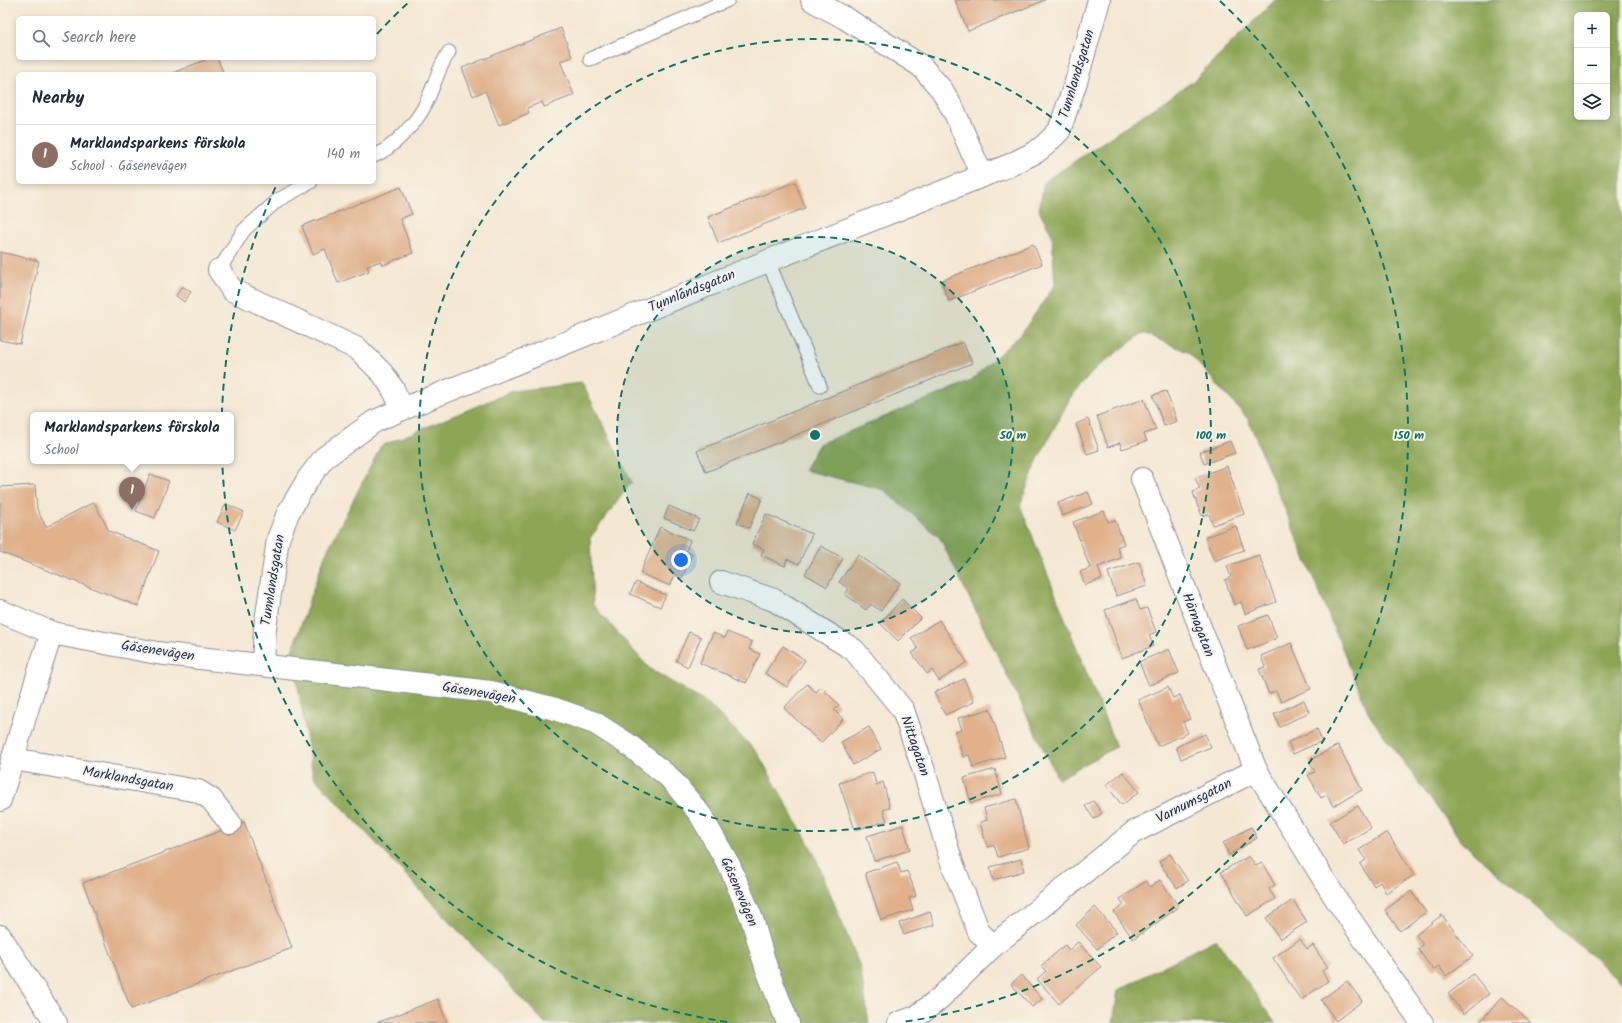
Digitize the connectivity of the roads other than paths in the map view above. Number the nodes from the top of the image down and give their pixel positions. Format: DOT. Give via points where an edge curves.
graph roads {
  1 [pos="728,0"];
  2 [pos="812,0"];
  3 [pos="1099,0"];
  4 [pos="449,52"];
  5 [pos="590,59"];
  6 [pos="376,155"];
  7 [pos="982,176"];
  8 [pos="307,184"];
  9 [pos="768,261"];
  10 [pos="219,270"];
  11 [pos="820,386"];
  12 [pos="403,409"];
  13 [pos="1142,479"];
  14 [pos="721,582"];
  15 [pos="0,611"];
  16 [pos="52,633"];
  17 [pos="263,664"];
  18 [pos="13,759"];
  19 [pos="1256,770"];
  20 [pos="0,800"];
  21 [pos="230,823"];
  22 [pos="0,936"];
  23 [pos="993,946"];
  24 [pos="911,1021"];
  25 [pos="56,1023"];
  26 [pos="788,1023"];
  27 [pos="1422,1023"];
  1 -- 5 [label="lane"];
  2 -- 7 [label="street" via="921,66 942,90"];
  3 -- 7 [label="street, Tunnlandsgatan" via="1060,131 1036,152"];
  4 -- 6 [label="lane" via="442,62 424,106 406,132"];
  7 -- 9 [label="street, Tunnlandsgatan"];
  8 -- 10 [label="lane" via="278,200 244,230"];
  9 -- 11 [label="lane"];
  9 -- 12 [label="street, Tunnlandsgatan"];
  10 -- 12 [label="street" via="232,290 358,349 383,374"];
  12 -- 17 [label="street, Tunnlandsgatan" via="375,422 324,458 288,513 278,539 265,628"];
  13 -- 19 [label="street, Härnagatan"];
  14 -- 23 [label="street, Nittagatan" via="774,600 854,650 903,710 952,864 979,932"];
  15 -- 16 [label="street, Gäsenevägen"];
  16 -- 17 [label="street, Gäsenevägen" via="157,653"];
  16 -- 18 [label="street"];
  17 -- 26 [label="street, Gäsenevägen" via="491,692 595,723 629,745 669,777 700,814 730,867 752,918 766,967"];
  18 -- 20 [label="street"];
  18 -- 21 [label="street, Marklandsgatan" via="198,791 211,799"];
  19 -- 23 [label="street, Varnumsgatan" via="1134,832"];
  19 -- 27 [label="street" via="1336,899"];
  22 -- 25 [label="street"];
  23 -- 24 [label="street, Varnumsgatan" via="940,998"];
}
